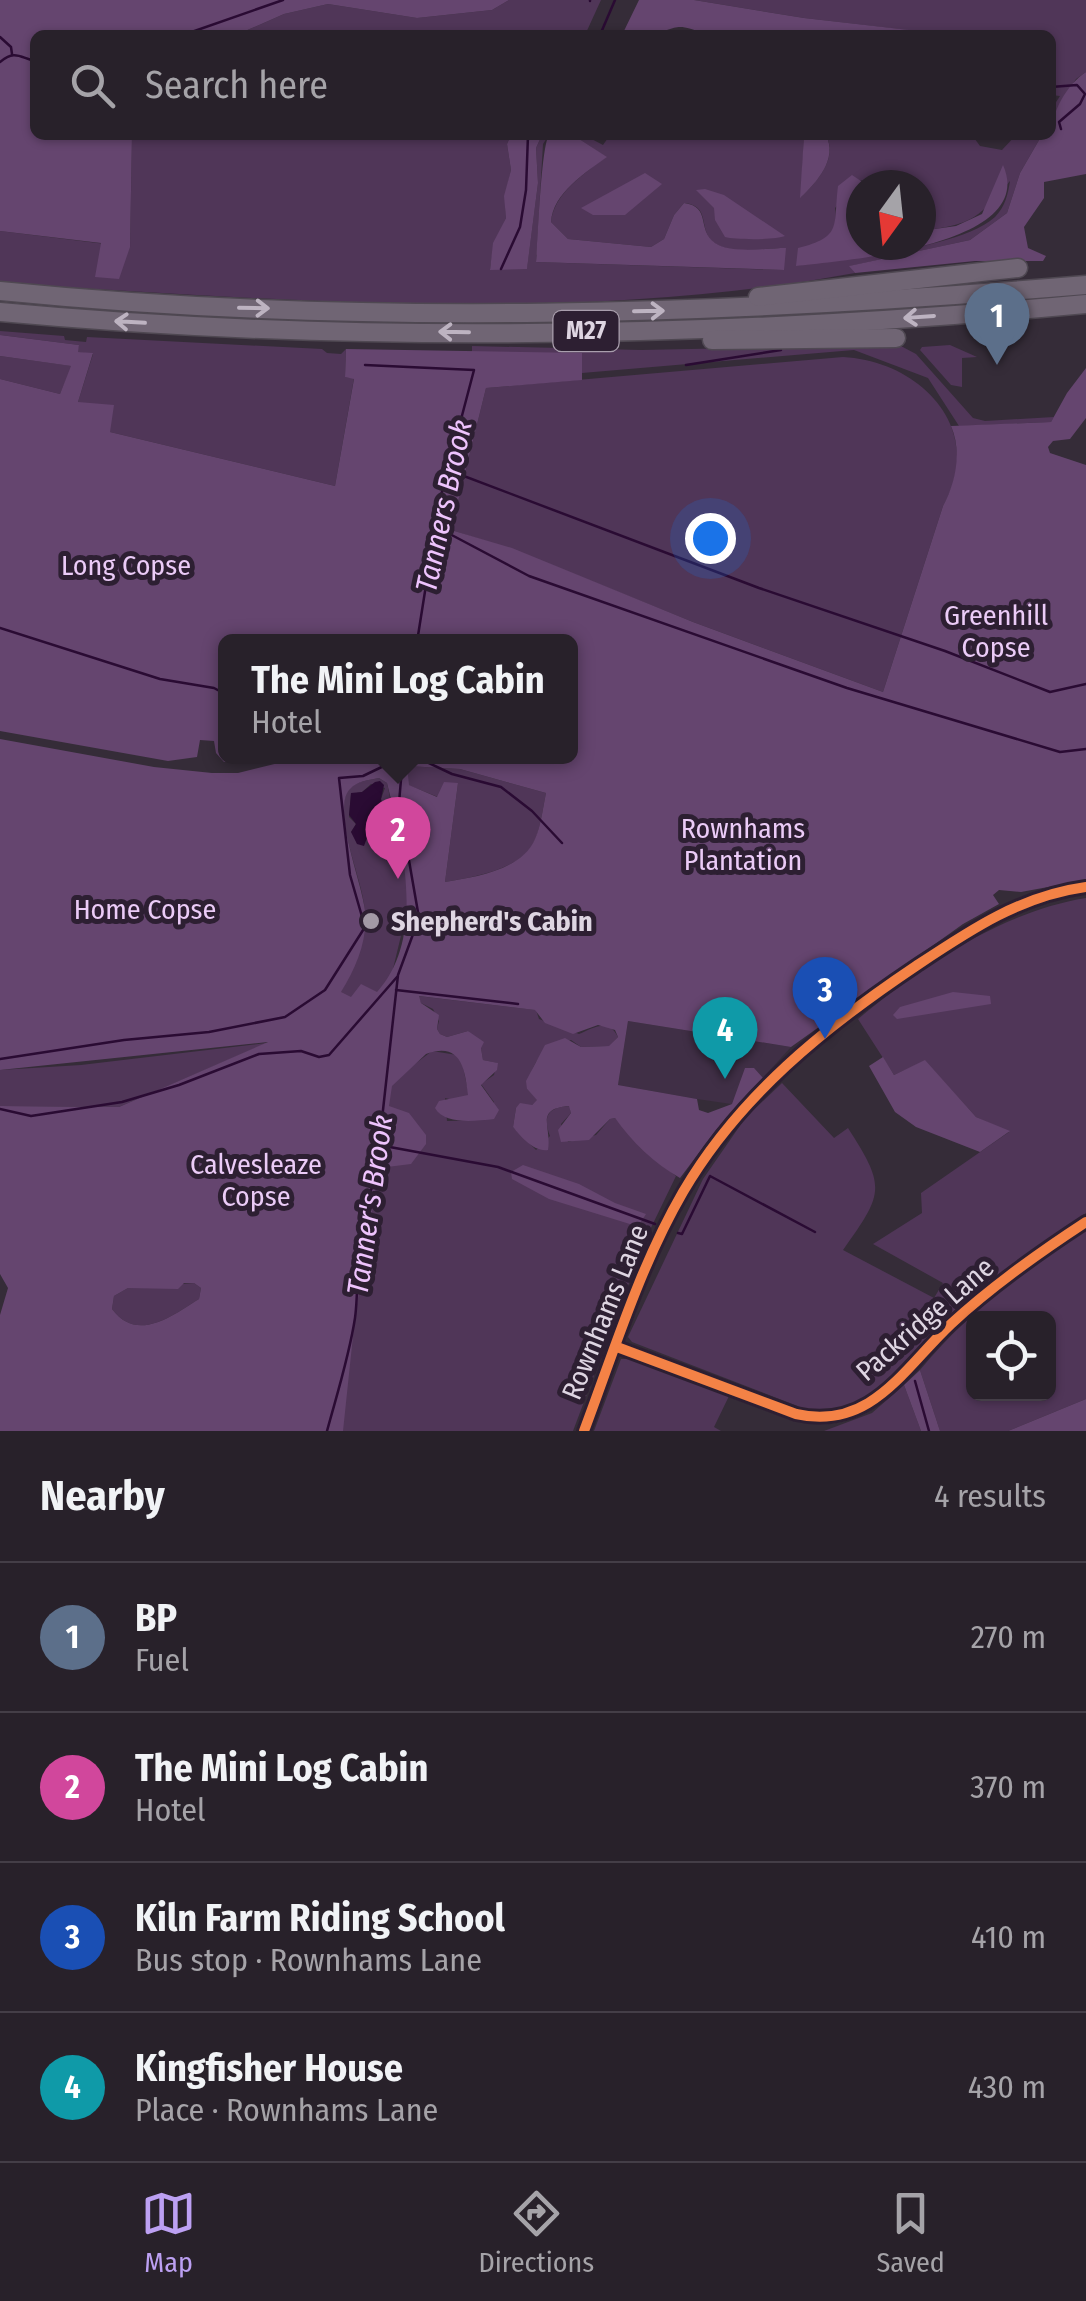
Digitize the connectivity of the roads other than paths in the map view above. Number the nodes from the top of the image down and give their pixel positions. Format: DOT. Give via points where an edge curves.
graph roads {
  1 [pos="1018,268"];
  2 [pos="1086,285"];
  3 [pos="0,291"];
  4 [pos="1086,304"];
  5 [pos="689,310"];
  6 [pos="0,312"];
  7 [pos="512,333"];
  8 [pos="896,338"];
  9 [pos="1086,886"];
  10 [pos="1086,1222"];
  11 [pos="617,1347"];
  12 [pos="584,1431"];
  1 -- 5 [label="highway, M27"];
  2 -- 5 [label="highway, M27"];
  3 -- 5 [label="highway, M27, one-way" via="234,308"];
  4 -- 7 [label="highway, M27, one-way"];
  7 -- 6 [label="highway, M27, one-way" via="240,327"];
  7 -- 8 [label="highway, M27" via="633,340"];
  9 -- 11 [label="street, Rownhams Lane" via="1028,899 984,922 870,998 771,1080 725,1130 683,1192"];
  10 -- 11 [label="street, Packridge Lane" via="952,1323 891,1388 826,1420"];
  11 -- 12 [label="street, Rownhams Lane"];
}
